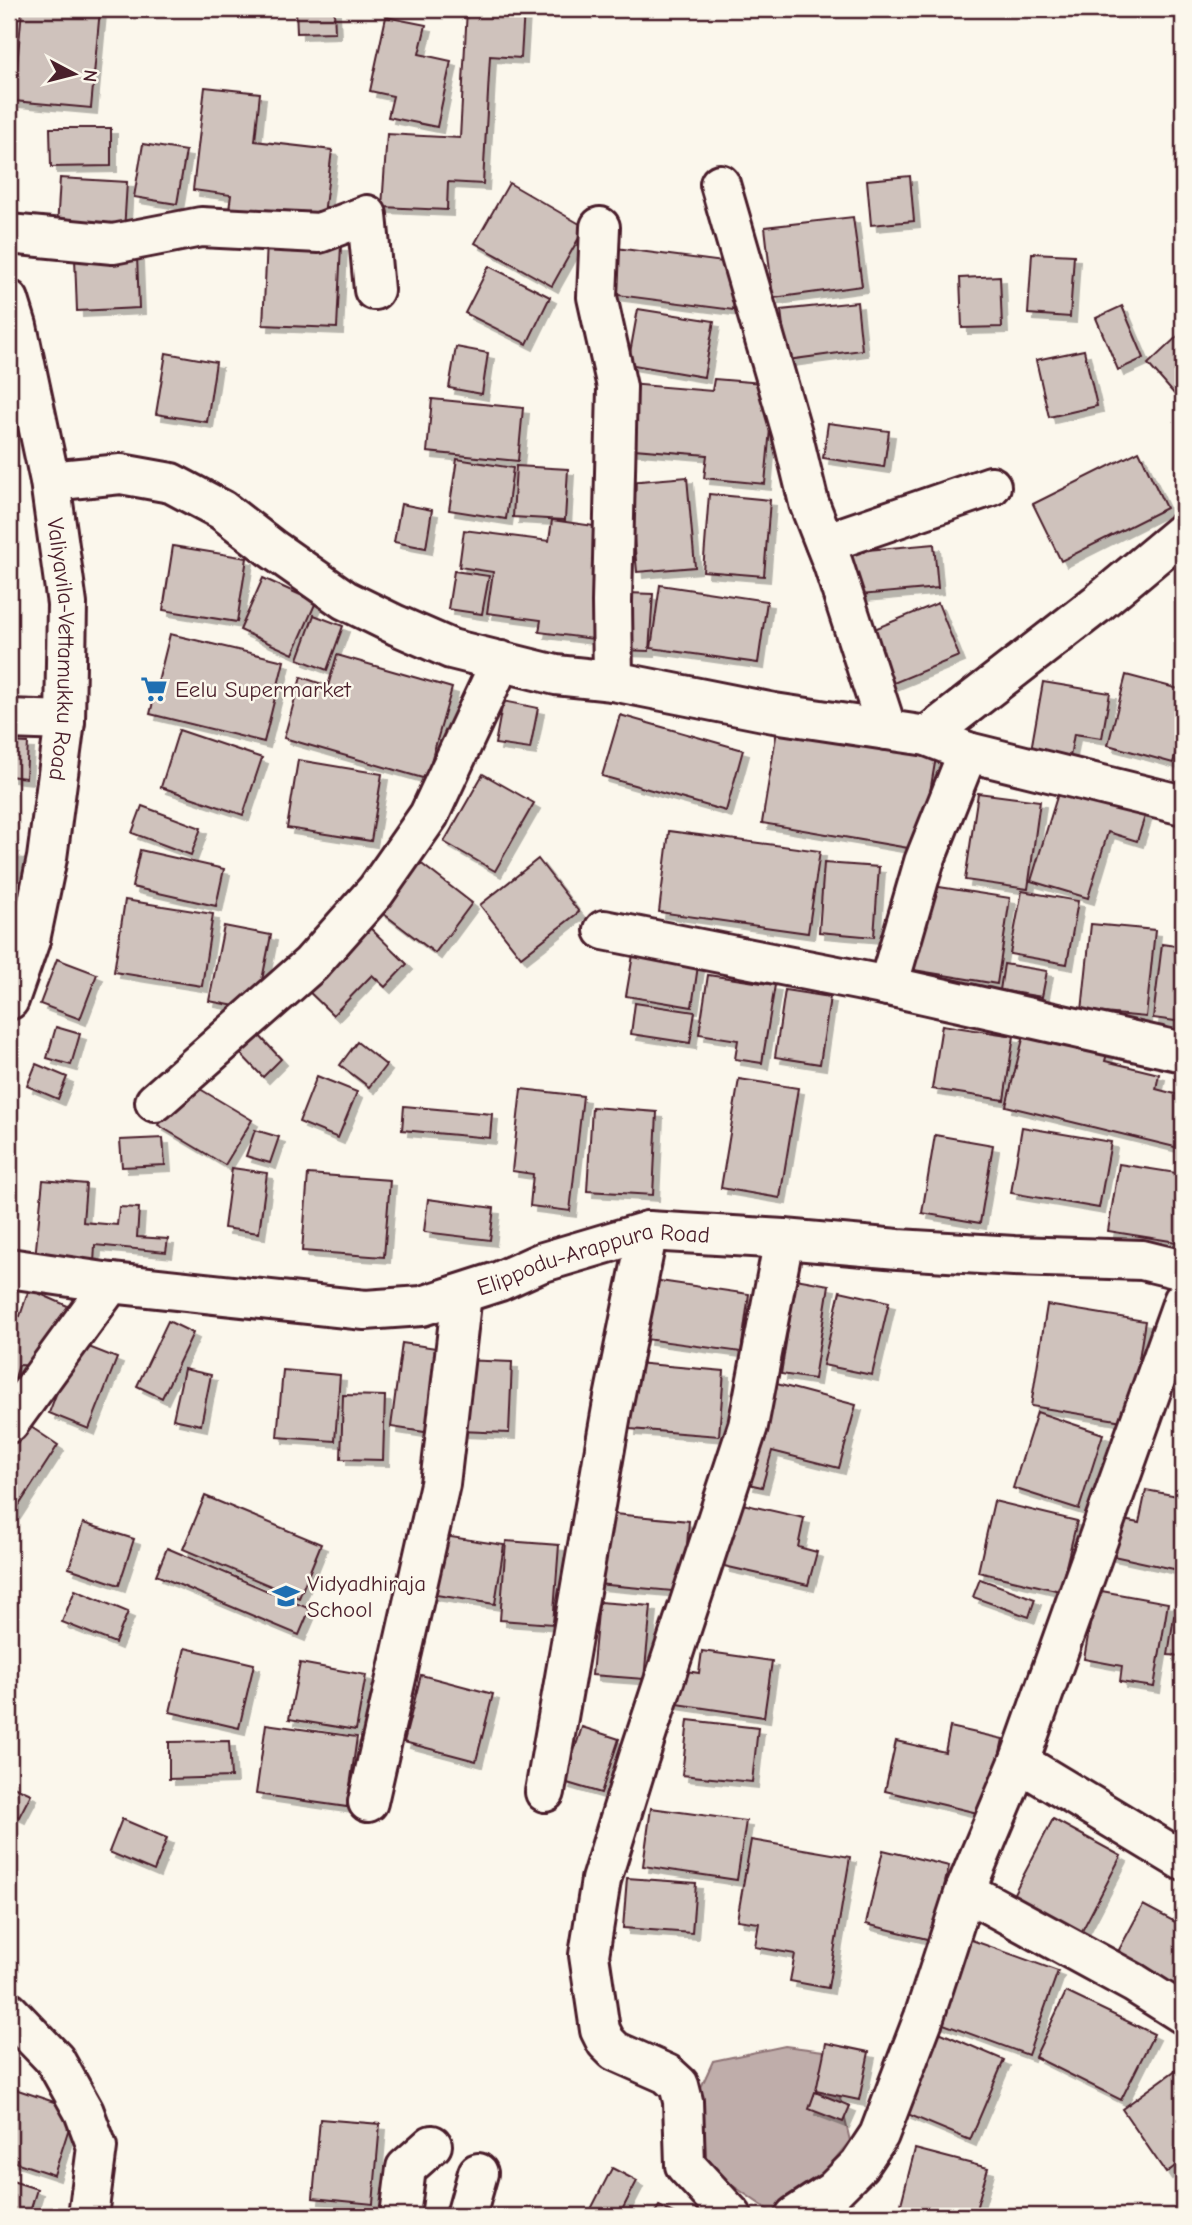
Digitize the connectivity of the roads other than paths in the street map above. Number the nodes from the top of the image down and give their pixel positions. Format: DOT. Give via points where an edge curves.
graph roads {
  1 [pos="720,184"];
  2 [pos="600,227"];
  3 [pos="9,234"];
  4 [pos="374,290"];
  5 [pos="9,300"];
  6 [pos="50,481"];
  7 [pos="991,486"];
  8 [pos="1183,532"];
  9 [pos="825,543"];
  10 [pos="501,661"];
  11 [pos="613,681"];
  12 [pos="9,719"];
  13 [pos="65,721"];
  14 [pos="887,730"];
  15 [pos="927,736"];
  16 [pos="968,752"];
  17 [pos="1183,806"];
  18 [pos="604,930"];
  19 [pos="888,986"];
  20 [pos="9,1000"];
  21 [pos="1183,1052"];
  22 [pos="155,1102"];
  23 [pos="648,1231"];
  24 [pos="784,1239"];
  25 [pos="9,1268"];
  26 [pos="1183,1270"];
  27 [pos="111,1283"];
  28 [pos="462,1294"];
  29 [pos="1183,1301"];
  30 [pos="9,1423"];
  31 [pos="1019,1762"];
  32 [pos="545,1792"];
  33 [pos="368,1802"];
  34 [pos="1183,1861"];
  35 [pos="965,1891"];
  36 [pos="9,2012"];
  37 [pos="1183,2014"];
  38 [pos="432,2145"];
  39 [pos="478,2173"];
  40 [pos="88,2216"];
  41 [pos="400,2216"];
  42 [pos="466,2216"];
  43 [pos="732,2216"];
  44 [pos="795,2216"];
  1 -- 9 [label="street" via="809,503"];
  2 -- 11 [label="street" via="597,298 617,387"];
  3 -- 4 [label="street" via="113,244 201,227 319,233 367,215"];
  5 -- 6 [label="street, Valiyavila-Vettamukku Road"];
  6 -- 10 [label="street" via="121,474 171,483 222,509 345,600 451,649"];
  6 -- 13 [label="street, Valiyavila-Vettamukku Road" via="67,604"];
  7 -- 9 [label="street"];
  8 -- 15 [label="street"];
  9 -- 14 [label="street"];
  10 -- 11 [label="street" via="556,675"];
  10 -- 22 [label="street" via="429,815 376,891 311,964"];
  11 -- 14 [label="street"];
  12 -- 13 [label="street"];
  13 -- 20 [label="street, Valiyavila-Vettamukku Road" via="47,858 30,940"];
  14 -- 15 [label="street"];
  15 -- 16 [label="street"];
  16 -- 17 [label="street"];
  16 -- 19 [label="street" via="924,862"];
  18 -- 19 [label="street"];
  19 -- 21 [label="street"];
  23 -- 24 [label="street, Elippodu-Arappura Road"];
  23 -- 28 [label="street, Elippodu-Arappura Road" via="540,1263"];
  23 -- 32 [label="street"];
  24 -- 26 [label="street, Elippodu-Arappura Road" via="898,1250 1142,1260"];
  24 -- 43 [label="street" via="748,1426 605,1867 589,1955 600,2030 606,2042 615,2052 667,2074 679,2085 685,2165"];
  25 -- 27 [label="street, Elippodu-Arappura Road"];
  27 -- 28 [label="street, Elippodu-Arappura Road" via="365,1310 422,1306"];
  27 -- 30 [label="street"];
  28 -- 33 [label="street" via="440,1484"];
  29 -- 31 [label="street"];
  31 -- 34 [label="street"];
  31 -- 35 [label="street"];
  35 -- 37 [label="street"];
  35 -- 44 [label="street" via="879,2135 859,2165 833,2191"];
  36 -- 40 [label="street" via="55,2060 84,2112 97,2147"];
  38 -- 41 [label="street" via="406,2168"];
  39 -- 42 [label="street"];
}
